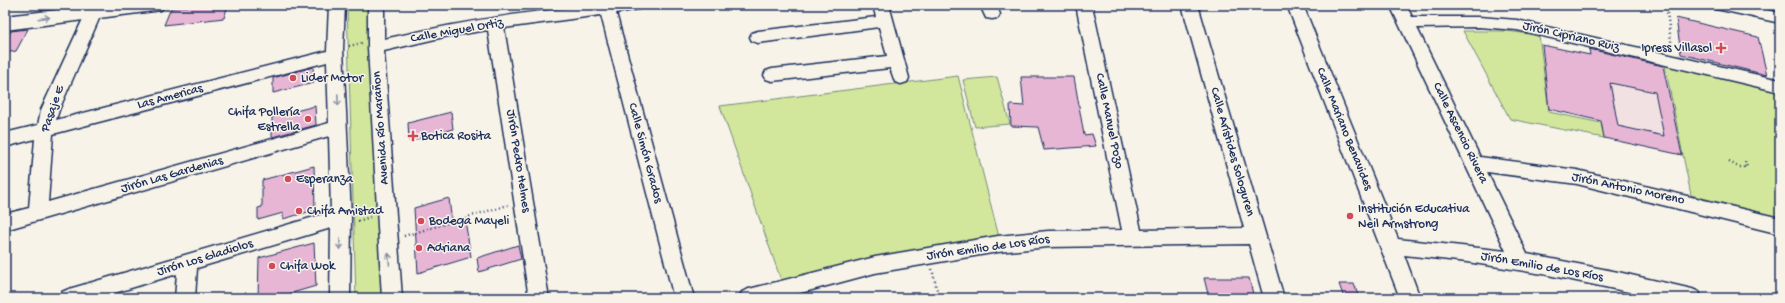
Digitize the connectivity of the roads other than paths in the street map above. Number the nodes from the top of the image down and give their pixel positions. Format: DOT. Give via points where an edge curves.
graph roads {
  1 [pos="154,5"];
  2 [pos="337,5"];
  3 [pos="376,5"];
  4 [pos="633,5"];
  5 [pos="881,5"];
  6 [pos="1084,5"];
  7 [pos="1190,5"];
  8 [pos="1295,5"];
  9 [pos="1398,5"];
  10 [pos="1721,5"];
  11 [pos="607,8"];
  12 [pos="94,12"];
  13 [pos="1780,18"];
  14 [pos="885,21"];
  15 [pos="5,23"];
  16 [pos="495,23"];
  17 [pos="1406,23"];
  18 [pos="758,37"];
  19 [pos="376,43"];
  20 [pos="336,52"];
  21 [pos="896,61"];
  22 [pos="772,75"];
  23 [pos="901,78"];
  24 [pos="1780,86"];
  25 [pos="339,128"];
  26 [pos="44,129"];
  27 [pos="5,140"];
  28 [pos="1474,163"];
  29 [pos="38,213"];
  30 [pos="5,222"];
  31 [pos="341,222"];
  32 [pos="1780,226"];
  33 [pos="1256,236"];
  34 [pos="1133,238"];
  35 [pos="1391,246"];
  36 [pos="1521,262"];
  37 [pos="188,263"];
  38 [pos="69,298"];
  39 [pos="185,298"];
  40 [pos="340,298"];
  41 [pos="392,298"];
  42 [pos="539,298"];
  43 [pos="684,298"];
  44 [pos="748,298"];
  45 [pos="1274,298"];
  46 [pos="1410,298"];
  47 [pos="1692,298"];
  1 -- 12 [label="main road"];
  2 -- 20 [label="street"];
  3 -- 19 [label="street, Avenida Río Marañon"];
  4 -- 11 [label="street, Calle Miguel Ortiz"];
  5 -- 14 [label="street"];
  6 -- 34 [label="street, Calle Manuel Pozo"];
  7 -- 33 [label="street, Calle Arístides Sologuren"];
  8 -- 35 [label="street, Calle Mariano Benavides"];
  9 -- 17 [label="street, Calle Ascencio Rivera"];
  10 -- 13 [label="street"];
  11 -- 16 [label="street, Calle Miguel Ortiz"];
  11 -- 43 [label="street, Calle Simón Grados"];
  15 -- 12 [label="main road, one-way"];
  12 -- 26 [label="street, Pasaje E"];
  14 -- 18 [label="street"];
  14 -- 21 [label="street"];
  16 -- 19 [label="street, Calle Miguel Ortiz"];
  16 -- 42 [label="street, Jirón Pedro Helmes"];
  17 -- 24 [label="street, Jirón Cipriano Ruiz" via="1479,22 1517,25"];
  17 -- 28 [label="street, Calle Ascencio Rivera"];
  41 -- 19 [label="street, Avenida Río Marañon, one-way"];
  20 -- 25 [label="street, one-way"];
  20 -- 26 [label="street, Las Americas"];
  21 -- 22 [label="street"];
  21 -- 23 [label="street"];
  25 -- 29 [label="street, Jirón Las Gardenias"];
  25 -- 31 [label="street"];
  26 -- 27 [label="street, Las Americas"];
  26 -- 29 [label="street, Pasaje E"];
  28 -- 32 [label="street, Jirón Antonio Moreno" via="1591,180"];
  28 -- 36 [label="street, Calle Ascencio Rivera"];
  29 -- 30 [label="street, Jirón Las Gardenias"];
  31 -- 37 [label="street, Jirón Los Gladiolos"];
  31 -- 40 [label="street, one-way"];
  33 -- 34 [label="street, Jirón Emilio de Los Ríos"];
  33 -- 45 [label="street, Calle Arístides Sologuren"];
  34 -- 44 [label="street, Jirón Emilio de Los Ríos" via="1048,239 998,244 874,265"];
  35 -- 36 [label="street, Jirón Emilio de Los Ríos" via="1426,248"];
  35 -- 46 [label="street, Calle Mariano Benavides"];
  36 -- 47 [label="street, Jirón Emilio de Los Ríos"];
  37 -- 38 [label="street, Jirón Los Gladiolos"];
  37 -- 39 [label="street"];
}
